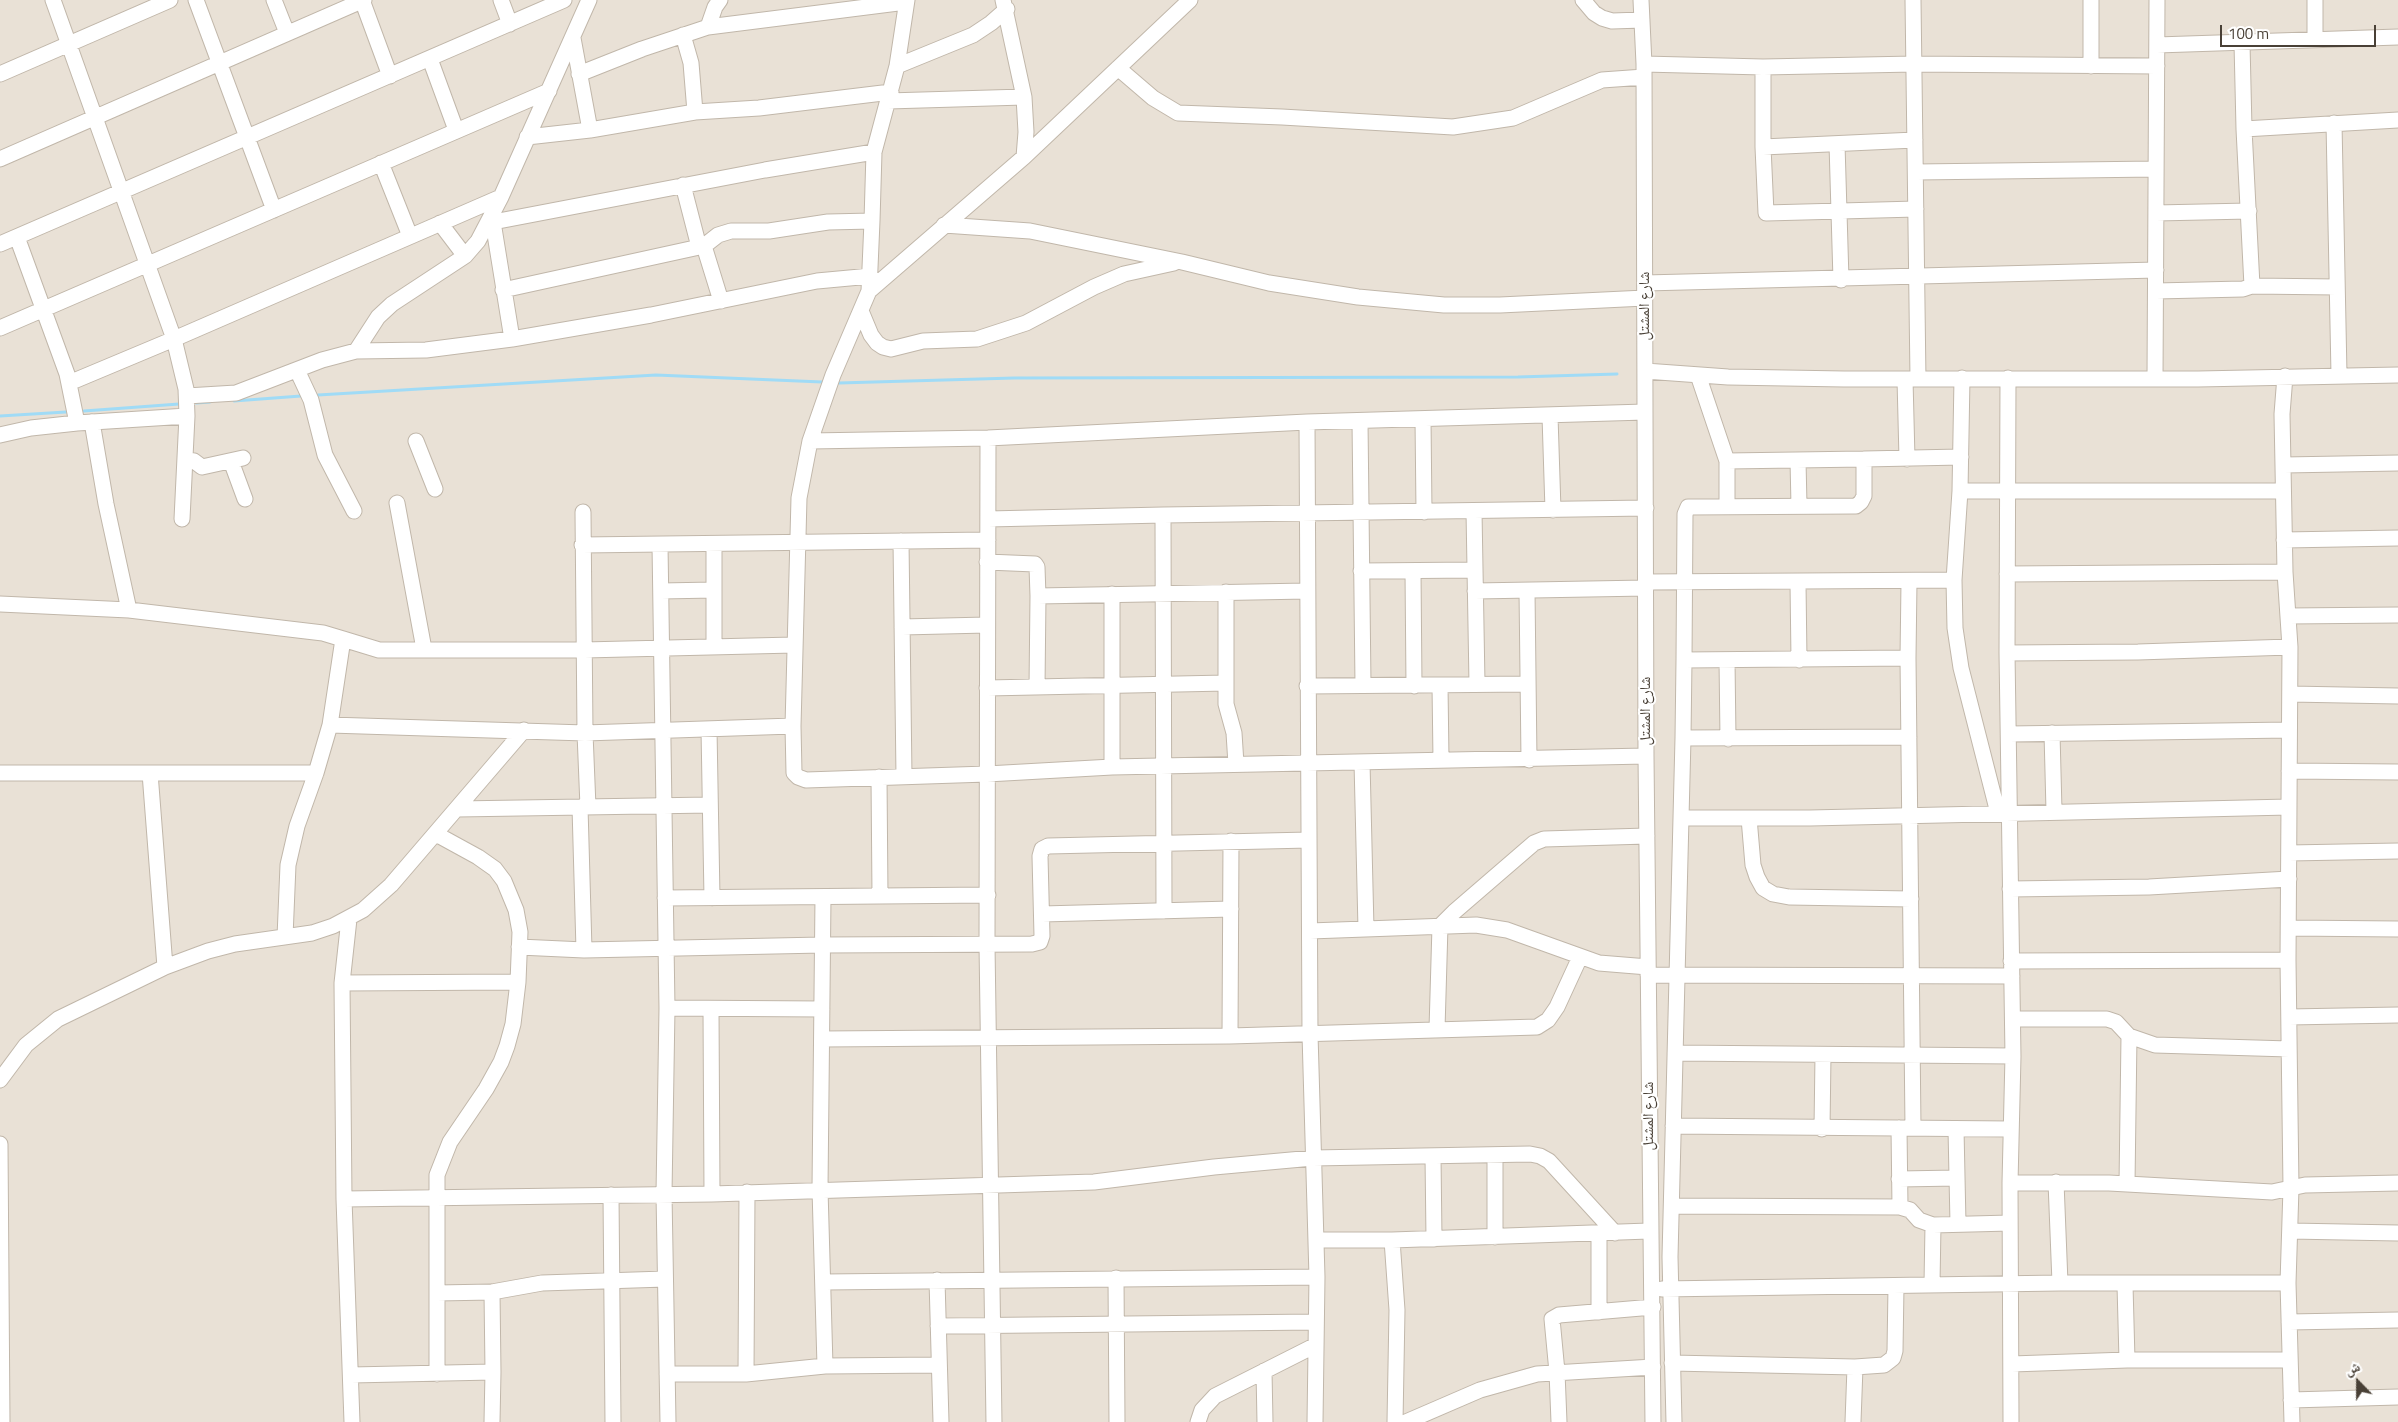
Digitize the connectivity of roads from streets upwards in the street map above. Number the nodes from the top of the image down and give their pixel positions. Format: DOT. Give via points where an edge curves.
graph roads {
  1 [pos="53,0"];
  2 [pos="170,0"];
  3 [pos="196,0"];
  4 [pos="274,0"];
  5 [pos="363,0"];
  6 [pos="501,0"];
  7 [pos="564,0"];
  8 [pos="589,0"];
  9 [pos="720,0"];
  10 [pos="1190,0"];
  11 [pos="1583,0"];
  12 [pos="1641,0"];
  13 [pos="1913,0"];
  14 [pos="2091,0"];
  15 [pos="2157,0"];
  16 [pos="2315,0"];
  17 [pos="907,1"];
  18 [pos="1005,5"];
  19 [pos="1642,20"];
  20 [pos="510,24"];
  21 [pos="708,27"];
  22 [pos="287,33"];
  23 [pos="683,35"];
  24 [pos="2398,37"];
  25 [pos="573,38"];
  26 [pos="2315,40"];
  27 [pos="2242,43"];
  28 [pos="69,44"];
  29 [pos="2157,46"];
  30 [pos="430,59"];
  31 [pos="219,63"];
  32 [pos="1914,64"];
  33 [pos="897,66"];
  34 [pos="2091,66"];
  35 [pos="2156,66"];
  36 [pos="1764,67"];
  37 [pos="1118,68"];
  38 [pos="1644,70"];
  39 [pos="0,74"];
  40 [pos="579,74"];
  41 [pos="390,76"];
  42 [pos="549,90"];
  43 [pos="890,96"];
  44 [pos="1024,97"];
  45 [pos="696,112"];
  46 [pos="96,116"];
  47 [pos="2398,120"];
  48 [pos="2334,123"];
  49 [pos="2244,129"];
  50 [pos="456,130"];
  51 [pos="590,130"];
  52 [pos="247,136"];
  53 [pos="527,137"];
  54 [pos="1915,140"];
  55 [pos="1837,144"];
  56 [pos="1763,147"];
  57 [pos="874,152"];
  58 [pos="1024,157"];
  59 [pos="0,159"];
  60 [pos="381,163"];
  61 [pos="2156,169"];
  62 [pos="1916,172"];
  63 [pos="683,185"];
  64 [pos="122,190"];
  65 [pos="500,197"];
  66 [pos="1916,209"];
  67 [pos="274,210"];
  68 [pos="2249,211"];
  69 [pos="1839,212"];
  70 [pos="2156,214"];
  71 [pos="872,221"];
  72 [pos="491,222"];
  73 [pos="440,223"];
  74 [pos="944,225"];
  75 [pos="17,236"];
  76 [pos="410,236"];
  77 [pos="0,244"];
  78 [pos="702,246"];
  79 [pos="465,256"];
  80 [pos="1182,262"];
  81 [pos="148,264"];
  82 [pos="2156,270"];
  83 [pos="871,276"];
  84 [pos="1917,278"];
  85 [pos="1841,280"];
  86 [pos="2252,286"];
  87 [pos="2337,287"];
  88 [pos="503,290"];
  89 [pos="869,291"];
  90 [pos="1645,291"];
  91 [pos="2156,291"];
  92 [pos="721,301"];
  93 [pos="43,309"];
  94 [pos="861,311"];
  95 [pos="0,328"];
  96 [pos="512,339"];
  97 [pos="174,340"];
  98 [pos="356,351"];
  99 [pos="297,370"];
  100 [pos="1645,371"];
  101 [pos="1698,375"];
  102 [pos="2339,375"];
  103 [pos="2398,375"];
  104 [pos="2284,376"];
  105 [pos="1962,378"];
  106 [pos="2008,378"];
  107 [pos="2155,378"];
  108 [pos="1911,379"];
  109 [pos="69,383"];
  110 [pos="187,396"];
  111 [pos="1645,412"];
  112 [pos="187,416"];
  113 [pos="1550,416"];
  114 [pos="1423,419"];
  115 [pos="1360,421"];
  116 [pos="85,422"];
  117 [pos="1307,422"];
  118 [pos="0,435"];
  119 [pos="988,438"];
  120 [pos="416,441"];
  121 [pos="810,441"];
  122 [pos="1961,457"];
  123 [pos="1864,459"];
  124 [pos="1907,459"];
  125 [pos="187,460"];
  126 [pos="1798,460"];
  127 [pos="1727,461"];
  128 [pos="2398,463"];
  129 [pos="2284,465"];
  130 [pos="435,489"];
  131 [pos="2007,490"];
  132 [pos="1960,491"];
  133 [pos="2283,491"];
  134 [pos="244,499"];
  135 [pos="397,503"];
  136 [pos="1727,506"];
  137 [pos="1799,506"];
  138 [pos="1646,508"];
  139 [pos="1553,510"];
  140 [pos="354,511"];
  141 [pos="1474,511"];
  142 [pos="583,512"];
  143 [pos="1424,512"];
  144 [pos="1361,513"];
  145 [pos="1306,514"];
  146 [pos="1163,515"];
  147 [pos="182,519"];
  148 [pos="988,519"];
  149 [pos="2398,538"];
  150 [pos="988,540"];
  151 [pos="2284,540"];
  152 [pos="797,541"];
  153 [pos="901,541"];
  154 [pos="714,544"];
  155 [pos="582,545"];
  156 [pos="660,545"];
  157 [pos="987,562"];
  158 [pos="1475,570"];
  159 [pos="1361,571"];
  160 [pos="1413,571"];
  161 [pos="2285,572"];
  162 [pos="2007,574"];
  163 [pos="1954,580"];
  164 [pos="1685,582"];
  165 [pos="1798,582"];
  166 [pos="1909,582"];
  167 [pos="1646,585"];
  168 [pos="714,590"];
  169 [pos="1527,590"];
  170 [pos="661,591"];
  171 [pos="1475,591"];
  172 [pos="1226,592"];
  173 [pos="1307,592"];
  174 [pos="1164,593"];
  175 [pos="1112,594"];
  176 [pos="1038,596"];
  177 [pos="0,604"];
  178 [pos="129,610"];
  179 [pos="2398,615"];
  180 [pos="2288,616"];
  181 [pos="987,625"];
  182 [pos="902,627"];
  183 [pos="343,640"];
  184 [pos="794,645"];
  185 [pos="714,647"];
  186 [pos="2290,647"];
  187 [pos="662,648"];
  188 [pos="424,649"];
  189 [pos="584,650"];
  190 [pos="2007,653"];
  191 [pos="1908,658"];
  192 [pos="1684,660"];
  193 [pos="1727,660"];
  194 [pos="1799,660"];
  195 [pos="1162,683"];
  196 [pos="1226,683"];
  197 [pos="1112,684"];
  198 [pos="1477,684"];
  199 [pos="1528,684"];
  200 [pos="1363,685"];
  201 [pos="1440,685"];
  202 [pos="1308,686"];
  203 [pos="1414,686"];
  204 [pos="1037,687"];
  205 [pos="987,688"];
  206 [pos="2290,694"];
  207 [pos="2398,696"];
  208 [pos="330,725"];
  209 [pos="793,726"];
  210 [pos="710,729"];
  211 [pos="524,730"];
  212 [pos="2289,730"];
  213 [pos="664,731"];
  214 [pos="585,733"];
  215 [pos="2052,733"];
  216 [pos="2009,734"];
  217 [pos="1909,737"];
  218 [pos="1682,738"];
  219 [pos="1728,739"];
  220 [pos="1646,756"];
  221 [pos="1440,760"];
  222 [pos="1529,760"];
  223 [pos="1308,762"];
  224 [pos="1362,762"];
  225 [pos="1236,764"];
  226 [pos="1162,766"];
  227 [pos="1112,767"];
  228 [pos="2289,771"];
  229 [pos="2398,772"];
  230 [pos="0,773"];
  231 [pos="150,773"];
  232 [pos="316,773"];
  233 [pos="987,774"];
  234 [pos="880,777"];
  235 [pos="904,777"];
  236 [pos="710,805"];
  237 [pos="664,806"];
  238 [pos="584,807"];
  239 [pos="2289,807"];
  240 [pos="457,809"];
  241 [pos="2054,811"];
  242 [pos="2004,812"];
  243 [pos="1910,815"];
  244 [pos="1682,818"];
  245 [pos="1749,818"];
  246 [pos="436,834"];
  247 [pos="1646,836"];
  248 [pos="1308,840"];
  249 [pos="1231,841"];
  250 [pos="1163,842"];
  251 [pos="2398,850"];
  252 [pos="2289,853"];
  253 [pos="2289,879"];
  254 [pos="2010,889"];
  255 [pos="988,895"];
  256 [pos="880,896"];
  257 [pos="823,897"];
  258 [pos="665,898"];
  259 [pos="712,898"];
  260 [pos="1911,899"];
  261 [pos="1231,909"];
  262 [pos="1164,910"];
  263 [pos="1042,914"];
  264 [pos="349,919"];
  265 [pos="1440,926"];
  266 [pos="2289,928"];
  267 [pos="1366,929"];
  268 [pos="2398,929"];
  269 [pos="1310,930"];
  270 [pos="285,937"];
  271 [pos="822,945"];
  272 [pos="988,945"];
  273 [pos="520,947"];
  274 [pos="665,948"];
  275 [pos="584,950"];
  276 [pos="1580,957"];
  277 [pos="2288,960"];
  278 [pos="165,967"];
  279 [pos="2011,968"];
  280 [pos="1648,971"];
  281 [pos="1678,974"];
  282 [pos="1912,975"];
  283 [pos="518,982"];
  284 [pos="342,983"];
  285 [pos="667,1008"];
  286 [pos="711,1009"];
  287 [pos="822,1009"];
  288 [pos="2398,1015"];
  289 [pos="2289,1017"];
  290 [pos="2013,1019"];
  291 [pos="1438,1029"];
  292 [pos="1310,1034"];
  293 [pos="1230,1036"];
  294 [pos="2129,1036"];
  295 [pos="988,1038"];
  296 [pos="822,1039"];
  297 [pos="2289,1049"];
  298 [pos="1675,1053"];
  299 [pos="1823,1055"];
  300 [pos="1913,1056"];
  301 [pos="2013,1056"];
  302 [pos="0,1080"];
  303 [pos="1672,1126"];
  304 [pos="1822,1128"];
  305 [pos="1906,1128"];
  306 [pos="1956,1129"];
  307 [pos="2010,1129"];
  308 [pos="0,1144"];
  309 [pos="1495,1155"];
  310 [pos="1432,1156"];
  311 [pos="1313,1158"];
  312 [pos="1957,1178"];
  313 [pos="1899,1179"];
  314 [pos="2010,1182"];
  315 [pos="2056,1182"];
  316 [pos="2398,1183"];
  317 [pos="989,1184"];
  318 [pos="2127,1184"];
  319 [pos="2291,1188"];
  320 [pos="820,1190"];
  321 [pos="747,1192"];
  322 [pos="664,1194"];
  323 [pos="712,1194"];
  324 [pos="611,1195"];
  325 [pos="436,1197"];
  326 [pos="344,1199"];
  327 [pos="1672,1206"];
  328 [pos="1900,1207"];
  329 [pos="2010,1223"];
  330 [pos="1933,1224"];
  331 [pos="1958,1224"];
  332 [pos="1649,1231"];
  333 [pos="2290,1231"];
  334 [pos="1615,1233"];
  335 [pos="2398,1233"];
  336 [pos="1599,1234"];
  337 [pos="1495,1237"];
  338 [pos="1434,1239"];
  339 [pos="1316,1240"];
  340 [pos="1392,1240"];
  341 [pos="1,1243"];
  342 [pos="1317,1277"];
  343 [pos="1116,1278"];
  344 [pos="665,1279"];
  345 [pos="991,1279"];
  346 [pos="612,1280"];
  347 [pos="937,1280"];
  348 [pos="824,1282"];
  349 [pos="2060,1283"];
  350 [pos="1932,1284"];
  351 [pos="2012,1284"];
  352 [pos="2288,1284"];
  353 [pos="2125,1285"];
  354 [pos="1896,1286"];
  355 [pos="1671,1288"];
  356 [pos="1652,1290"];
  357 [pos="492,1292"];
  358 [pos="437,1293"];
  359 [pos="1653,1307"];
  360 [pos="1599,1312"];
  361 [pos="2398,1320"];
  362 [pos="1316,1322"];
  363 [pos="2289,1322"];
  364 [pos="1117,1324"];
  365 [pos="991,1325"];
  366 [pos="938,1326"];
  367 [pos="1,1330"];
  368 [pos="1316,1345"];
  369 [pos="2127,1360"];
  370 [pos="2290,1360"];
  371 [pos="1672,1363"];
  372 [pos="2012,1364"];
  373 [pos="938,1365"];
  374 [pos="826,1366"];
  375 [pos="1855,1367"];
  376 [pos="1653,1368"];
  377 [pos="1264,1371"];
  378 [pos="493,1372"];
  379 [pos="1558,1372"];
  380 [pos="437,1374"];
  381 [pos="667,1374"];
  382 [pos="746,1374"];
  383 [pos="351,1375"];
  384 [pos="2398,1397"];
  385 [pos="2291,1400"];
  386 [pos="2,1422"];
  387 [pos="352,1422"];
  388 [pos="492,1422"];
  389 [pos="613,1422"];
  390 [pos="668,1422"];
  391 [pos="941,1422"];
  392 [pos="994,1422"];
  393 [pos="1117,1422"];
  394 [pos="1198,1422"];
  395 [pos="1265,1422"];
  396 [pos="1315,1422"];
  397 [pos="1395,1422"];
  398 [pos="1406,1422"];
  399 [pos="1559,1422"];
  400 [pos="1653,1422"];
  401 [pos="1674,1422"];
  402 [pos="1853,1422"];
  403 [pos="2011,1422"];
  404 [pos="2292,1422"];
  1 -- 28 [label="street"];
  2 -- 28 [label="street"];
  3 -- 31 [label="street"];
  4 -- 22 [label="street"];
  5 -- 22 [label="street"];
  5 -- 41 [label="street"];
  6 -- 20 [label="street"];
  7 -- 20 [label="street"];
  8 -- 25 [label="street"];
  9 -- 21 [label="street"];
  10 -- 37 [label="street"];
  11 -- 19 [label="street" via="1602,18"];
  12 -- 19 [label="street, شارع المشتل"];
  13 -- 32 [label="street"];
  14 -- 34 [label="street"];
  15 -- 29 [label="street"];
  16 -- 26 [label="street"];
  17 -- 21 [label="street"];
  17 -- 33 [label="street"];
  18 -- 33 [label="street" via="991,23 973,35"];
  18 -- 44 [label="street"];
  19 -- 38 [label="street, شارع المشتل"];
  20 -- 30 [label="street"];
  21 -- 23 [label="street"];
  22 -- 31 [label="street"];
  23 -- 40 [label="street"];
  23 -- 45 [label="street" via="691,64"];
  24 -- 26 [label="street"];
  25 -- 40 [label="street"];
  25 -- 42 [label="street"];
  26 -- 27 [label="street"];
  27 -- 29 [label="street"];
  27 -- 49 [label="street"];
  28 -- 39 [label="street"];
  28 -- 46 [label="street"];
  29 -- 35 [label="street"];
  30 -- 41 [label="street"];
  30 -- 50 [label="street"];
  31 -- 46 [label="street"];
  31 -- 52 [label="street"];
  32 -- 34 [label="street"];
  32 -- 36 [label="street"];
  32 -- 54 [label="street"];
  33 -- 43 [label="street"];
  34 -- 35 [label="street"];
  35 -- 61 [label="street"];
  36 -- 38 [label="street"];
  36 -- 56 [label="street"];
  37 -- 38 [label="street" via="1153,98 1178,114 1453,127 1513,118 1602,80"];
  37 -- 58 [label="street"];
  38 -- 90 [label="street, شارع المشتل"];
  40 -- 51 [label="street"];
  41 -- 52 [label="street"];
  42 -- 50 [label="street"];
  42 -- 53 [label="street"];
  43 -- 44 [label="street"];
  43 -- 45 [label="street"];
  43 -- 57 [label="street"];
  44 -- 58 [label="street"];
  45 -- 51 [label="street"];
  46 -- 59 [label="street"];
  46 -- 64 [label="street"];
  47 -- 48 [label="street"];
  48 -- 49 [label="street"];
  48 -- 87 [label="street"];
  49 -- 68 [label="street"];
  50 -- 60 [label="street"];
  51 -- 53 [label="street"];
  52 -- 64 [label="street"];
  52 -- 67 [label="street"];
  53 -- 65 [label="street"];
  54 -- 55 [label="street"];
  54 -- 62 [label="street"];
  55 -- 56 [label="street"];
  55 -- 69 [label="street"];
  56 -- 69 [label="street" via="1766,213"];
  57 -- 63 [label="street"];
  57 -- 71 [label="street"];
  58 -- 74 [label="street"];
  60 -- 67 [label="street"];
  60 -- 76 [label="street"];
  61 -- 62 [label="street"];
  61 -- 70 [label="street"];
  62 -- 66 [label="street"];
  63 -- 72 [label="street"];
  63 -- 78 [label="street"];
  64 -- 75 [label="street"];
  64 -- 81 [label="street"];
  65 -- 72 [label="street"];
  65 -- 73 [label="street"];
  66 -- 69 [label="street"];
  66 -- 84 [label="street"];
  67 -- 81 [label="street"];
  68 -- 70 [label="street"];
  68 -- 86 [label="street"];
  69 -- 85 [label="street"];
  70 -- 82 [label="street"];
  71 -- 78 [label="street" via="828,222 770,231 731,231"];
  71 -- 83 [label="street"];
  72 -- 79 [label="street"];
  72 -- 88 [label="street"];
  73 -- 76 [label="street"];
  73 -- 79 [label="street"];
  74 -- 80 [label="street" via="1030,231"];
  74 -- 89 [label="street"];
  75 -- 77 [label="street"];
  75 -- 93 [label="street"];
  76 -- 97 [label="street"];
  78 -- 88 [label="street"];
  78 -- 92 [label="street"];
  79 -- 98 [label="street" via="392,304 378,317"];
  80 -- 90 [label="street" via="1269,283 1358,297 1444,305 1500,305"];
  80 -- 94 [label="street" via="1124,274 1026,323 977,339 923,341 891,349 876,343"];
  81 -- 93 [label="street"];
  81 -- 97 [label="street"];
  82 -- 84 [label="street"];
  82 -- 91 [label="street"];
  83 -- 89 [label="street"];
  83 -- 92 [label="street" via="817,281"];
  84 -- 85 [label="street"];
  84 -- 108 [label="street"];
  85 -- 90 [label="street"];
  86 -- 87 [label="street"];
  86 -- 91 [label="street" via="2244,289"];
  87 -- 102 [label="street"];
  88 -- 96 [label="street"];
  89 -- 94 [label="street"];
  90 -- 100 [label="street, شارع المشتل"];
  91 -- 107 [label="street"];
  92 -- 96 [label="street"];
  93 -- 95 [label="street"];
  93 -- 109 [label="street"];
  94 -- 121 [label="street" via="833,375"];
  96 -- 98 [label="street" via="426,350"];
  97 -- 109 [label="street"];
  97 -- 110 [label="street"];
  98 -- 99 [label="street"];
  99 -- 110 [label="street" via="236,393"];
  99 -- 140 [label="street" via="311,400 325,455"];
  100 -- 101 [label="street"];
  100 -- 111 [label="street, شارع المشتل"];
  101 -- 108 [label="street"];
  101 -- 127 [label="street"];
  102 -- 103 [label="street"];
  102 -- 104 [label="street"];
  104 -- 107 [label="street"];
  104 -- 129 [label="street"];
  105 -- 106 [label="street"];
  105 -- 108 [label="street"];
  105 -- 122 [label="street"];
  106 -- 107 [label="street"];
  106 -- 131 [label="street"];
  108 -- 124 [label="street"];
  109 -- 116 [label="street"];
  110 -- 112 [label="street"];
  111 -- 113 [label="street"];
  111 -- 138 [label="street, شارع المشتل"];
  112 -- 116 [label="street"];
  112 -- 125 [label="street"];
  113 -- 114 [label="street"];
  113 -- 139 [label="street"];
  114 -- 115 [label="street"];
  114 -- 143 [label="street"];
  115 -- 117 [label="street"];
  115 -- 144 [label="street"];
  116 -- 118 [label="street"];
  116 -- 178 [label="street"];
  117 -- 119 [label="street"];
  117 -- 145 [label="street"];
  119 -- 121 [label="street"];
  119 -- 148 [label="street"];
  120 -- 130 [label="street"];
  121 -- 152 [label="street" via="799,498"];
  122 -- 124 [label="street"];
  122 -- 132 [label="street"];
  123 -- 124 [label="street"];
  123 -- 126 [label="street"];
  123 -- 137 [label="street" via="1864,496 1856,506"];
  125 -- 134 [label="street" via="202,468 237,460"];
  125 -- 147 [label="street"];
  126 -- 127 [label="street"];
  126 -- 137 [label="street"];
  127 -- 136 [label="street"];
  128 -- 129 [label="street"];
  129 -- 133 [label="street"];
  131 -- 132 [label="street"];
  131 -- 133 [label="street"];
  131 -- 162 [label="street"];
  132 -- 163 [label="street"];
  133 -- 151 [label="street"];
  135 -- 188 [label="street"];
  136 -- 137 [label="street"];
  136 -- 164 [label="street" via="1685,509"];
  138 -- 139 [label="street"];
  138 -- 167 [label="street, شارع المشتل"];
  139 -- 141 [label="street"];
  141 -- 143 [label="street"];
  141 -- 158 [label="street"];
  142 -- 155 [label="street"];
  143 -- 144 [label="street"];
  144 -- 145 [label="street"];
  144 -- 159 [label="street"];
  145 -- 146 [label="street"];
  145 -- 173 [label="street"];
  146 -- 148 [label="street"];
  146 -- 174 [label="street"];
  148 -- 150 [label="street"];
  149 -- 151 [label="street"];
  150 -- 153 [label="street"];
  150 -- 157 [label="street"];
  151 -- 161 [label="street"];
  152 -- 153 [label="street"];
  152 -- 154 [label="street"];
  152 -- 184 [label="street"];
  153 -- 182 [label="street"];
  154 -- 156 [label="street"];
  154 -- 168 [label="street"];
  155 -- 156 [label="street"];
  155 -- 189 [label="street"];
  156 -- 170 [label="street"];
  157 -- 176 [label="street" via="1035,564"];
  157 -- 181 [label="street"];
  158 -- 160 [label="street"];
  158 -- 171 [label="street"];
  159 -- 160 [label="street"];
  159 -- 200 [label="street"];
  160 -- 203 [label="street"];
  161 -- 162 [label="street"];
  161 -- 180 [label="street"];
  162 -- 190 [label="street"];
  163 -- 166 [label="street"];
  163 -- 242 [label="street" via="1960,668"];
  164 -- 165 [label="street"];
  164 -- 167 [label="street"];
  164 -- 192 [label="street"];
  165 -- 166 [label="street"];
  165 -- 194 [label="street"];
  166 -- 191 [label="street"];
  167 -- 169 [label="street"];
  167 -- 220 [label="street, شارع المشتل"];
  168 -- 170 [label="street"];
  168 -- 185 [label="street"];
  169 -- 171 [label="street"];
  169 -- 199 [label="street"];
  170 -- 187 [label="street"];
  171 -- 198 [label="street"];
  172 -- 173 [label="street"];
  172 -- 174 [label="street"];
  172 -- 196 [label="street"];
  173 -- 202 [label="street"];
  174 -- 175 [label="street"];
  174 -- 195 [label="street"];
  175 -- 176 [label="street"];
  175 -- 197 [label="street"];
  176 -- 204 [label="street"];
  177 -- 178 [label="street"];
  178 -- 183 [label="street" via="323,633"];
  179 -- 180 [label="street"];
  180 -- 186 [label="street"];
  181 -- 182 [label="street"];
  181 -- 205 [label="street"];
  182 -- 235 [label="street"];
  183 -- 188 [label="street" via="379,650"];
  183 -- 208 [label="street"];
  184 -- 185 [label="street"];
  184 -- 209 [label="street"];
  185 -- 187 [label="street"];
  186 -- 190 [label="street"];
  186 -- 206 [label="street"];
  187 -- 189 [label="street"];
  187 -- 213 [label="street"];
  188 -- 189 [label="street"];
  189 -- 214 [label="street"];
  190 -- 216 [label="street"];
  191 -- 194 [label="street"];
  191 -- 217 [label="street"];
  192 -- 193 [label="street"];
  192 -- 218 [label="street"];
  193 -- 194 [label="street"];
  193 -- 219 [label="street"];
  195 -- 196 [label="street"];
  195 -- 197 [label="street"];
  195 -- 226 [label="street"];
  196 -- 225 [label="street" via="1226,704 1234,734"];
  197 -- 204 [label="street"];
  197 -- 227 [label="street"];
  198 -- 199 [label="street"];
  198 -- 201 [label="street"];
  199 -- 222 [label="street"];
  200 -- 202 [label="street"];
  200 -- 203 [label="street"];
  201 -- 203 [label="street"];
  201 -- 221 [label="street"];
  202 -- 223 [label="street"];
  204 -- 205 [label="street"];
  205 -- 233 [label="street"];
  206 -- 207 [label="street"];
  206 -- 212 [label="street"];
  208 -- 211 [label="street"];
  208 -- 232 [label="street"];
  209 -- 210 [label="street"];
  209 -- 234 [label="street" via="794,773 798,778"];
  210 -- 213 [label="street"];
  210 -- 236 [label="street"];
  211 -- 214 [label="street"];
  211 -- 240 [label="street"];
  212 -- 215 [label="street"];
  212 -- 228 [label="street"];
  213 -- 214 [label="street"];
  213 -- 237 [label="street"];
  214 -- 238 [label="street"];
  215 -- 216 [label="street"];
  215 -- 241 [label="street"];
  216 -- 242 [label="street"];
  217 -- 219 [label="street"];
  217 -- 243 [label="street"];
  218 -- 219 [label="street"];
  218 -- 244 [label="street"];
  220 -- 222 [label="street"];
  220 -- 247 [label="street, شارع المشتل"];
  221 -- 222 [label="street"];
  221 -- 224 [label="street"];
  223 -- 224 [label="street"];
  223 -- 225 [label="street"];
  223 -- 248 [label="street"];
  224 -- 267 [label="street"];
  225 -- 226 [label="street"];
  226 -- 227 [label="street"];
  226 -- 250 [label="street"];
  227 -- 233 [label="street"];
  228 -- 229 [label="street"];
  228 -- 239 [label="street"];
  230 -- 231 [label="street"];
  231 -- 232 [label="street"];
  231 -- 278 [label="street"];
  232 -- 270 [label="street" via="297,826 288,865"];
  233 -- 235 [label="street"];
  233 -- 255 [label="street"];
  234 -- 235 [label="street"];
  234 -- 256 [label="street"];
  236 -- 237 [label="street"];
  236 -- 259 [label="street"];
  237 -- 238 [label="street"];
  237 -- 258 [label="street"];
  238 -- 240 [label="street"];
  238 -- 275 [label="street"];
  239 -- 241 [label="street"];
  239 -- 252 [label="street"];
  240 -- 246 [label="street"];
  241 -- 242 [label="street"];
  242 -- 243 [label="street"];
  242 -- 254 [label="street"];
  243 -- 245 [label="street"];
  243 -- 260 [label="street"];
  244 -- 245 [label="street"];
  244 -- 281 [label="street"];
  245 -- 260 [label="street" via="1757,878 1763,888 1773,894 1789,898"];
  246 -- 264 [label="street" via="378,898"];
  246 -- 273 [label="street" via="478,857 504,881 519,921"];
  247 -- 265 [label="street" via="1534,843"];
  247 -- 280 [label="street, شارع المشتل"];
  248 -- 249 [label="street"];
  248 -- 269 [label="street"];
  249 -- 250 [label="street"];
  249 -- 261 [label="street"];
  250 -- 262 [label="street"];
  250 -- 263 [label="street" via="1048,846 1042,849"];
  251 -- 252 [label="street"];
  252 -- 253 [label="street"];
  253 -- 254 [label="street" via="2149,887"];
  253 -- 266 [label="street"];
  254 -- 279 [label="street"];
  255 -- 256 [label="street"];
  255 -- 272 [label="street"];
  256 -- 257 [label="street"];
  257 -- 259 [label="street"];
  257 -- 271 [label="street"];
  258 -- 259 [label="street"];
  258 -- 274 [label="street"];
  260 -- 282 [label="street"];
  261 -- 262 [label="street"];
  261 -- 293 [label="street"];
  262 -- 263 [label="street"];
  263 -- 272 [label="street" via="1040,942"];
  264 -- 270 [label="street"];
  264 -- 284 [label="street"];
  265 -- 267 [label="street"];
  265 -- 276 [label="street" via="1476,925 1507,930"];
  265 -- 291 [label="street"];
  266 -- 268 [label="street"];
  266 -- 277 [label="street"];
  267 -- 269 [label="street"];
  269 -- 292 [label="street"];
  270 -- 278 [label="street" via="235,944"];
  271 -- 272 [label="street"];
  271 -- 274 [label="street"];
  271 -- 287 [label="street"];
  272 -- 295 [label="street"];
  273 -- 275 [label="street"];
  273 -- 283 [label="street"];
  274 -- 275 [label="street"];
  274 -- 285 [label="street"];
  276 -- 280 [label="street"];
  276 -- 291 [label="street" via="1557,1007 1548,1020 1537,1027"];
  277 -- 279 [label="street"];
  277 -- 289 [label="street"];
  278 -- 302 [label="street" via="58,1019 26,1046"];
  279 -- 282 [label="street"];
  279 -- 290 [label="street"];
  280 -- 281 [label="street"];
  280 -- 332 [label="street, شارع المشتل"];
  281 -- 282 [label="street"];
  281 -- 298 [label="street"];
  282 -- 300 [label="street"];
  283 -- 284 [label="street"];
  283 -- 325 [label="street" via="513,1024 501,1062 446,1150 437,1175"];
  284 -- 326 [label="street"];
  285 -- 286 [label="street"];
  285 -- 322 [label="street"];
  286 -- 287 [label="street"];
  286 -- 323 [label="street"];
  287 -- 296 [label="street"];
  288 -- 289 [label="street"];
  289 -- 297 [label="street"];
  290 -- 294 [label="street" via="2107,1019 2116,1022"];
  290 -- 301 [label="street"];
  291 -- 292 [label="street"];
  292 -- 293 [label="street"];
  292 -- 311 [label="street"];
  293 -- 295 [label="street"];
  294 -- 297 [label="street" via="2155,1045"];
  294 -- 318 [label="street"];
  295 -- 296 [label="street"];
  295 -- 317 [label="street"];
  296 -- 320 [label="street"];
  297 -- 319 [label="street"];
  298 -- 299 [label="street"];
  298 -- 303 [label="street"];
  299 -- 300 [label="street"];
  299 -- 304 [label="street"];
  300 -- 301 [label="street"];
  300 -- 305 [label="street"];
  301 -- 307 [label="street"];
  303 -- 304 [label="street"];
  303 -- 327 [label="street"];
  304 -- 305 [label="street"];
  305 -- 306 [label="street"];
  305 -- 313 [label="street"];
  306 -- 307 [label="street"];
  306 -- 312 [label="street"];
  307 -- 314 [label="street"];
  308 -- 341 [label="street"];
  309 -- 310 [label="street"];
  309 -- 334 [label="street" via="1530,1154 1549,1161"];
  309 -- 337 [label="street"];
  310 -- 311 [label="street"];
  310 -- 338 [label="street"];
  311 -- 317 [label="street" via="1094,1182"];
  311 -- 339 [label="street"];
  312 -- 313 [label="street"];
  312 -- 331 [label="street"];
  313 -- 328 [label="street"];
  314 -- 315 [label="street"];
  314 -- 329 [label="street"];
  315 -- 318 [label="street"];
  315 -- 349 [label="street"];
  316 -- 319 [label="street"];
  317 -- 320 [label="street"];
  317 -- 345 [label="street"];
  318 -- 319 [label="street" via="2248,1191"];
  319 -- 333 [label="street"];
  320 -- 321 [label="street"];
  320 -- 348 [label="street"];
  321 -- 323 [label="street"];
  321 -- 382 [label="street"];
  322 -- 323 [label="street"];
  322 -- 324 [label="street"];
  322 -- 344 [label="street"];
  324 -- 325 [label="street"];
  324 -- 346 [label="street"];
  325 -- 326 [label="street"];
  325 -- 358 [label="street"];
  326 -- 383 [label="street"];
  327 -- 328 [label="street"];
  327 -- 355 [label="street"];
  328 -- 330 [label="street" via="1910,1210 1919,1220"];
  329 -- 331 [label="street"];
  329 -- 351 [label="street"];
  330 -- 331 [label="street"];
  330 -- 350 [label="street"];
  332 -- 334 [label="street"];
  332 -- 356 [label="street, شارع المشتل"];
  333 -- 335 [label="street"];
  333 -- 352 [label="street"];
  334 -- 336 [label="street"];
  336 -- 337 [label="street"];
  336 -- 360 [label="street"];
  337 -- 338 [label="street"];
  338 -- 340 [label="street"];
  339 -- 340 [label="street"];
  339 -- 342 [label="street"];
  340 -- 397 [label="street" via="1397,1310"];
  341 -- 367 [label="street"];
  342 -- 343 [label="street"];
  342 -- 362 [label="street"];
  343 -- 345 [label="street"];
  343 -- 364 [label="street"];
  344 -- 346 [label="street"];
  344 -- 381 [label="street"];
  345 -- 347 [label="street"];
  345 -- 365 [label="street"];
  346 -- 357 [label="street" via="542,1283"];
  346 -- 389 [label="street"];
  347 -- 348 [label="street"];
  347 -- 366 [label="street"];
  348 -- 374 [label="street"];
  349 -- 351 [label="street"];
  349 -- 353 [label="street"];
  350 -- 351 [label="street"];
  350 -- 354 [label="street"];
  351 -- 372 [label="street"];
  352 -- 353 [label="street"];
  352 -- 363 [label="street"];
  353 -- 369 [label="street"];
  354 -- 355 [label="street"];
  354 -- 375 [label="street" via="1893,1358 1884,1365"];
  355 -- 356 [label="street"];
  355 -- 371 [label="street"];
  356 -- 359 [label="street, شارع المشتل"];
  357 -- 358 [label="street"];
  357 -- 378 [label="street"];
  358 -- 380 [label="street"];
  359 -- 360 [label="street"];
  359 -- 376 [label="street, شارع المشتل"];
  360 -- 379 [label="street" via="1559,1315 1552,1319 1550,1324"];
  361 -- 363 [label="street"];
  362 -- 364 [label="street"];
  362 -- 368 [label="street"];
  363 -- 370 [label="street"];
  364 -- 365 [label="street"];
  364 -- 393 [label="street"];
  365 -- 366 [label="street"];
  365 -- 392 [label="street"];
  366 -- 373 [label="street"];
  367 -- 386 [label="street"];
  368 -- 377 [label="street"];
  368 -- 396 [label="street"];
  369 -- 370 [label="street"];
  369 -- 372 [label="street"];
  370 -- 385 [label="street"];
  371 -- 375 [label="street"];
  371 -- 401 [label="street"];
  372 -- 403 [label="street"];
  373 -- 374 [label="street"];
  373 -- 391 [label="street"];
  374 -- 382 [label="street"];
  375 -- 402 [label="street"];
  376 -- 379 [label="street"];
  376 -- 400 [label="street, شارع المشتل"];
  377 -- 394 [label="street" via="1215,1396 1202,1410"];
  377 -- 395 [label="street"];
  378 -- 380 [label="street"];
  378 -- 388 [label="street"];
  379 -- 398 [label="street" via="1537,1374 1480,1390"];
  379 -- 399 [label="street"];
  380 -- 383 [label="street"];
  381 -- 382 [label="street"];
  381 -- 390 [label="street"];
  383 -- 387 [label="street"];
  384 -- 385 [label="street"];
  385 -- 404 [label="street"];
}
